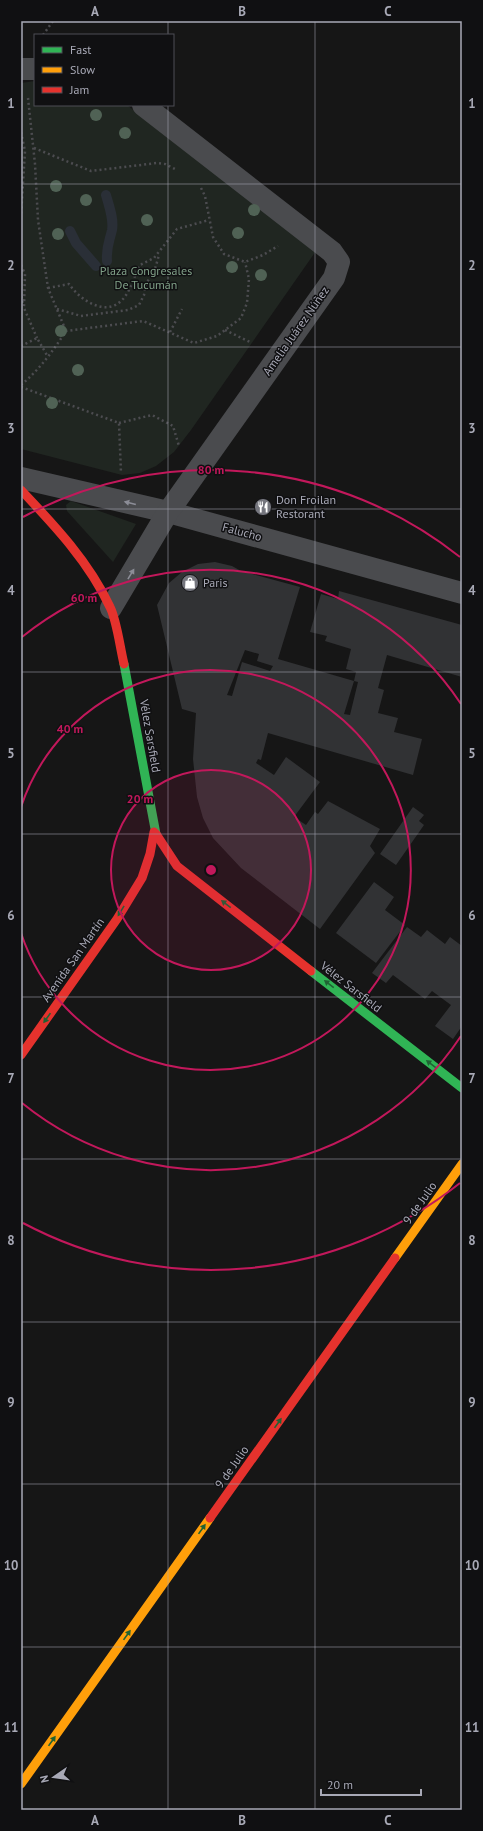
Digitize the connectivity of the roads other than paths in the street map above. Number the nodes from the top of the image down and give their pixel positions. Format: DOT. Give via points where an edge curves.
graph roads {
  1 [pos="21,69"];
  2 [pos="34,69"];
  3 [pos="144,106"];
  4 [pos="21,478"];
  5 [pos="21,490"];
  6 [pos="168,512"];
  7 [pos="462,593"];
  8 [pos="111,608"];
  9 [pos="154,832"];
  10 [pos="156,873"];
  11 [pos="142,878"];
  12 [pos="21,1055"];
  13 [pos="462,1088"];
  14 [pos="462,1164"];
  15 [pos="21,1784"];
  1 -- 2 [label="street"];
  3 -- 6 [label="street, Amelia Juárez Núñez" via="332,252 339,262 334,278"];
  6 -- 4 [label="street, Falucho, one-way"];
  5 -- 8 [label="main road, Vélez Sarsfield" via="66,538"];
  6 -- 7 [label="street, Falucho"];
  8 -- 6 [label="street, Amelia Juárez Núñez, one-way"];
  8 -- 9 [label="main road, Vélez Sarsfield" via="130,692"];
  9 -- 11 [label="main road, Avenida San Martín"];
  13 -- 9 [label="main road, Vélez Sarsfield, one-way" via="173,867"];
  10 -- 11 [label="main road"];
  11 -- 12 [label="main road, Avenida San Martín, one-way"];
  15 -- 14 [label="main road, 9 de Julio, one-way"];
}
